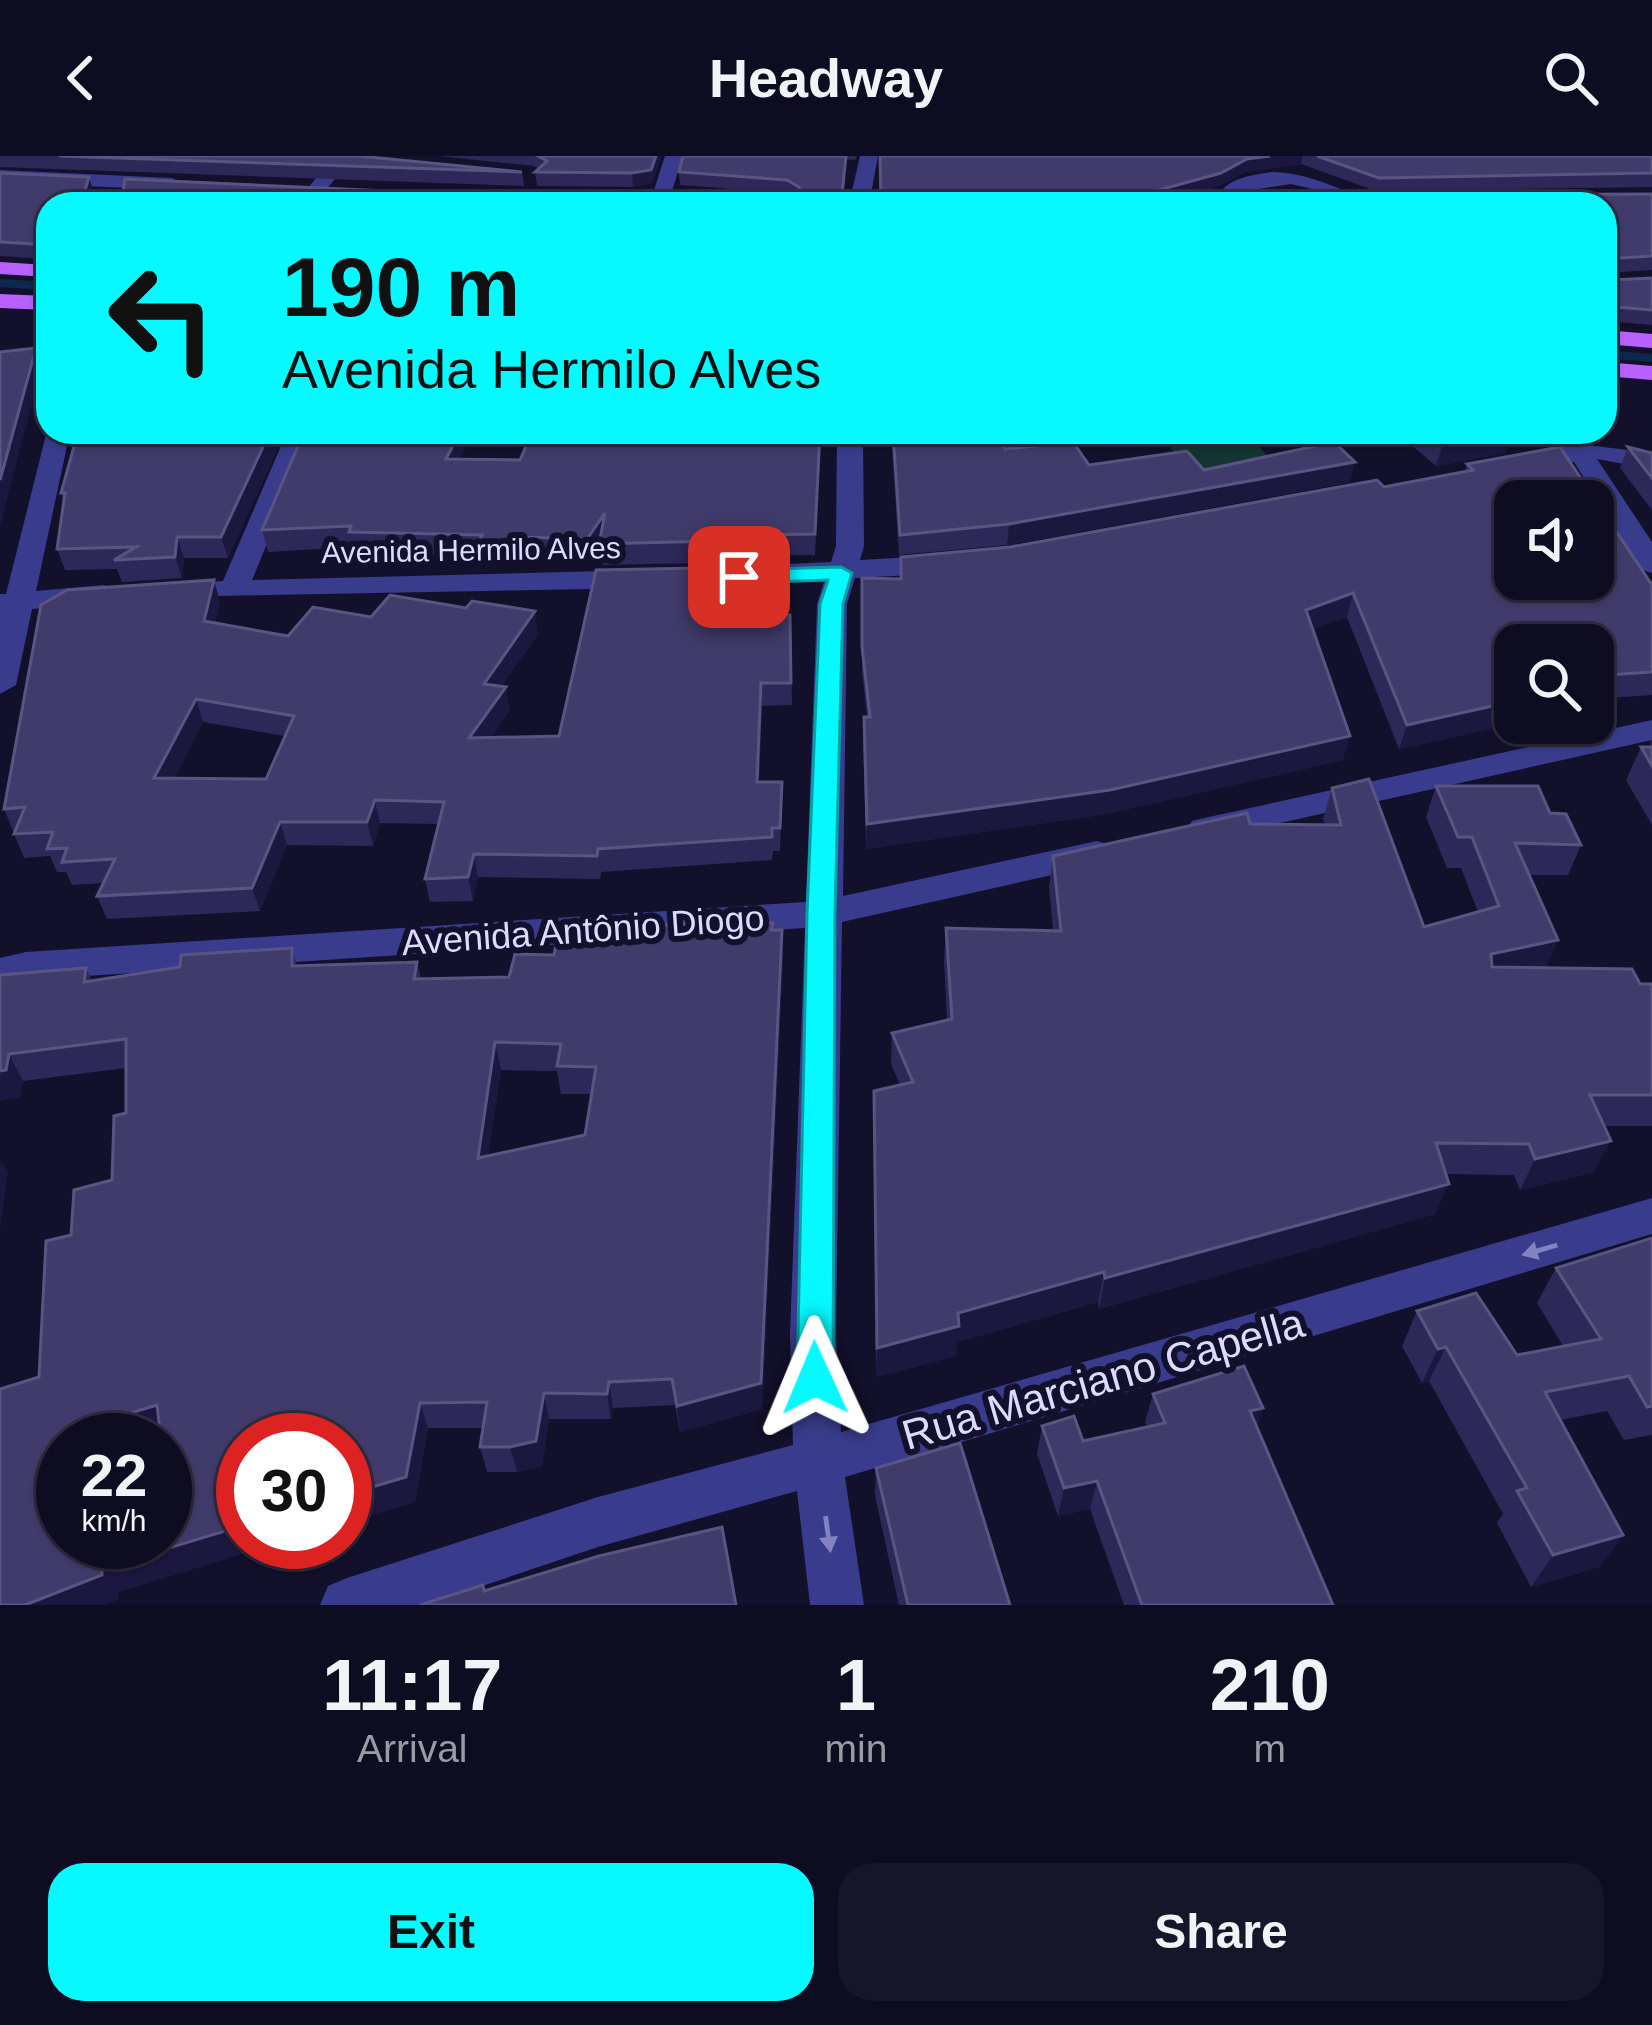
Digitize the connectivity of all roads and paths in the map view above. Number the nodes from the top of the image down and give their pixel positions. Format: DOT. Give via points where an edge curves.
graph roads {
  1 [pos="674,156"];
  2 [pos="869,156"];
  3 [pos="1276,156"];
  4 [pos="339,157"];
  5 [pos="366,160"];
  6 [pos="0,176"];
  7 [pos="1286,180"];
  8 [pos="202,186"];
  9 [pos="598,191"];
  10 [pos="307,192"];
  11 [pos="613,192"];
  12 [pos="672,192"];
  13 [pos="862,192"];
  14 [pos="1229,192"];
  15 [pos="1339,192"];
  16 [pos="0,268"];
  17 [pos="36,270"];
  18 [pos="0,301"];
  19 [pos="36,302"];
  20 [pos="1617,338"];
  21 [pos="1652,341"];
  22 [pos="1617,370"];
  23 [pos="1652,373"];
  24 [pos="54,444"];
  25 [pos="295,444"];
  26 [pos="850,444"];
  27 [pos="1571,444"];
  28 [pos="1580,452"];
  29 [pos="1652,461"];
  30 [pos="1487,469"];
  31 [pos="986,560"];
  32 [pos="1652,564"];
  33 [pos="841,573"];
  34 [pos="234,588"];
  35 [pos="10,602"];
  36 [pos="0,685"];
  37 [pos="1652,730"];
  38 [pos="1167,837"];
  39 [pos="1121,848"];
  40 [pos="821,914"];
  41 [pos="0,972"];
  42 [pos="1652,1216"];
  43 [pos="818,1462"];
  44 [pos="347,1605"];
  45 [pos="837,1605"];
  1 -- 12 [label="street"];
  2 -- 13 [label="street"];
  3 -- 7 [label="street"];
  4 -- 5 [label="street"];
  4 -- 10 [label="street"];
  6 -- 8 [label="street"];
  7 -- 14 [label="street"];
  7 -- 15 [label="street"];
  9 -- 11 [label="street"];
  16 -- 17 [label="main road"];
  18 -- 19 [label="main road"];
  20 -- 21 [label="main road"];
  22 -- 23 [label="main road"];
  24 -- 35 [label="street"];
  25 -- 34 [label="street"];
  26 -- 33 [label="street" via="850,546"];
  27 -- 28 [label="street"];
  28 -- 29 [label="street"];
  28 -- 30 [label="street"];
  28 -- 32 [label="street"];
  31 -- 33 [label="street, Avenida Hermilo Alves"];
  33 -- 34 [label="street, Avenida Hermilo Alves"];
  33 -- 40 [label="street" via="832,604"];
  34 -- 35 [label="street, Avenida Hermilo Alves"];
  35 -- 36 [label="street"];
  37 -- 38 [label="street"];
  39 -- 40 [label="street, Avenida Antônio Diogo"];
  40 -- 41 [label="street, Avenida Antônio Diogo"];
  40 -- 43 [label="street"];
  42 -- 43 [label="street, Rua Marciano Capella, one-way"];
  43 -- 44 [label="street, Rua Marciano Capella" via="598,1522"];
  43 -- 45 [label="street, one-way"];
}
